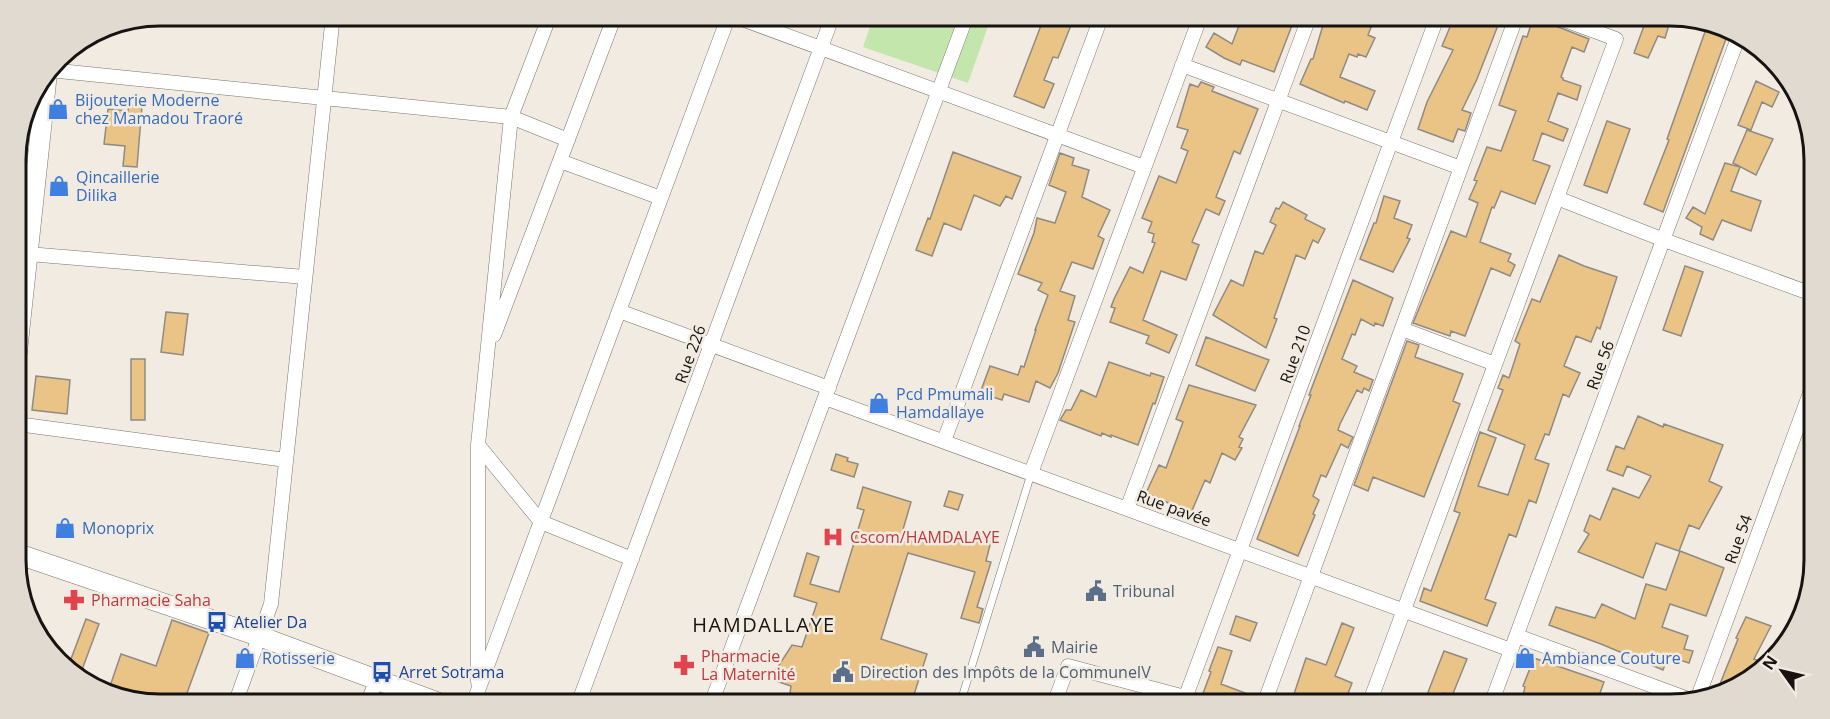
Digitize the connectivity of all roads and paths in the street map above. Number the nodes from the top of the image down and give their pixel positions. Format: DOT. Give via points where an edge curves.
graph roads {
  1 [pos="332,26"];
  2 [pos="546,26"];
  3 [pos="611,26"];
  4 [pos="726,26"];
  5 [pos="760,26"];
  6 [pos="829,26"];
  7 [pos="963,26"];
  8 [pos="1098,26"];
  9 [pos="1197,26"];
  10 [pos="1306,26"];
  11 [pos="1434,26"];
  12 [pos="1513,26"];
  13 [pos="1581,26"];
  14 [pos="1736,42"];
  15 [pos="821,48"];
  16 [pos="1182,65"];
  17 [pos="58,73"];
  18 [pos="46,89"];
  19 [pos="938,91"];
  20 [pos="324,98"];
  21 [pos="1278,100"];
  22 [pos="511,117"];
  23 [pos="1057,135"];
  24 [pos="568,140"];
  25 [pos="1391,142"];
  26 [pos="560,161"];
  27 [pos="1144,167"];
  28 [pos="1461,168"];
  29 [pos="661,198"];
  30 [pos="1557,198"];
  31 [pos="26,224"];
  32 [pos="1664,240"];
  33 [pos="26,252"];
  34 [pos="305,278"];
  35 [pos="1804,291"];
  36 [pos="619,311"];
  37 [pos="1402,329"];
  38 [pos="711,345"];
  39 [pos="487,354"];
  40 [pos="1495,364"];
  41 [pos="827,393"];
  42 [pos="1804,409"];
  43 [pos="26,425"];
  44 [pos="944,441"];
  45 [pos="478,445"];
  46 [pos="286,460"];
  47 [pos="1031,473"];
  48 [pos="1127,508"];
  49 [pos="541,522"];
  50 [pos="1239,550"];
  51 [pos="26,557"];
  52 [pos="632,559"];
  53 [pos="1311,576"];
  54 [pos="1404,610"];
  55 [pos="259,636"];
  56 [pos="1517,636"];
  57 [pos="1512,650"];
  58 [pos="377,679"];
  59 [pos="1701,690"];
  60 [pos="963,693"];
  61 [pos="1058,693"];
  62 [pos="1161,693"];
  63 [pos="1186,693"];
  64 [pos="1268,693"];
  65 [pos="1373,693"];
  66 [pos="1495,693"];
  67 [pos="1672,693"];
  68 [pos="239,694"];
  69 [pos="371,694"];
  70 [pos="416,694"];
  71 [pos="476,694"];
  72 [pos="477,694"];
  73 [pos="582,694"];
  74 [pos="715,694"];
  1 -- 20 [label="street"];
  2 -- 22 [label="street"];
  3 -- 24 [label="street"];
  4 -- 29 [label="street"];
  5 -- 15 [label="street"];
  6 -- 15 [label="street, Rue 226"];
  7 -- 19 [label="street"];
  8 -- 23 [label="street"];
  9 -- 16 [label="street"];
  10 -- 21 [label="street"];
  11 -- 25 [label="street, Rue 210"];
  12 -- 28 [label="street"];
  13 -- 30 [label="street" via="1616,39"];
  14 -- 32 [label="street, Rue 56"];
  15 -- 19 [label="street"];
  15 -- 38 [label="street, Rue 226"];
  16 -- 21 [label="street"];
  16 -- 27 [label="street"];
  17 -- 20 [label="street"];
  18 -- 31 [label="street"];
  19 -- 23 [label="street"];
  19 -- 41 [label="street"];
  20 -- 22 [label="street"];
  20 -- 34 [label="street"];
  21 -- 25 [label="street"];
  21 -- 48 [label="street"];
  22 -- 24 [label="street"];
  22 -- 39 [label="street"];
  23 -- 27 [label="street"];
  23 -- 44 [label="street"];
  24 -- 26 [label="street"];
  25 -- 28 [label="street"];
  25 -- 50 [label="street, Rue 210"];
  26 -- 29 [label="street"];
  26 -- 39 [label="street"];
  27 -- 47 [label="street"];
  28 -- 37 [label="street"];
  29 -- 36 [label="street"];
  30 -- 32 [label="street"];
  30 -- 40 [label="street"];
  32 -- 35 [label="street"];
  32 -- 56 [label="street, Rue 56"];
  33 -- 34 [label="street"];
  34 -- 46 [label="street"];
  36 -- 38 [label="street, Rue pavée"];
  36 -- 49 [label="street"];
  37 -- 40 [label="street"];
  37 -- 53 [label="street"];
  38 -- 41 [label="street, Rue pavée"];
  38 -- 52 [label="street, Rue 226"];
  39 -- 45 [label="street"];
  40 -- 54 [label="street"];
  41 -- 44 [label="street, Rue pavée"];
  41 -- 74 [label="street"];
  42 -- 59 [label="street, Rue 54"];
  43 -- 46 [label="street"];
  44 -- 47 [label="street, Rue pavée"];
  45 -- 49 [label="street"];
  45 -- 71 [label="street"];
  46 -- 55 [label="street" via="271,604"];
  47 -- 48 [label="street, Rue pavée"];
  47 -- 60 [label="lane"];
  48 -- 50 [label="street, Rue pavée"];
  49 -- 52 [label="street"];
  49 -- 72 [label="street"];
  50 -- 53 [label="street, Rue pavée"];
  50 -- 63 [label="street, Rue 210"];
  51 -- 55 [label="street"];
  52 -- 73 [label="street, Rue 226"];
  53 -- 54 [label="street, Rue pavée"];
  53 -- 64 [label="street"];
  54 -- 57 [label="street, Rue pavée"];
  54 -- 65 [label="street"];
  55 -- 58 [label="street"];
  55 -- 68 [label="street"];
  56 -- 57 [label="street, Rue 56"];
  56 -- 67 [label="street"];
  57 -- 66 [label="street, Rue 56"];
  58 -- 69 [label="street"];
  58 -- 70 [label="street"];
  61 -- 62 [label="street" via="1068,666"];
}
